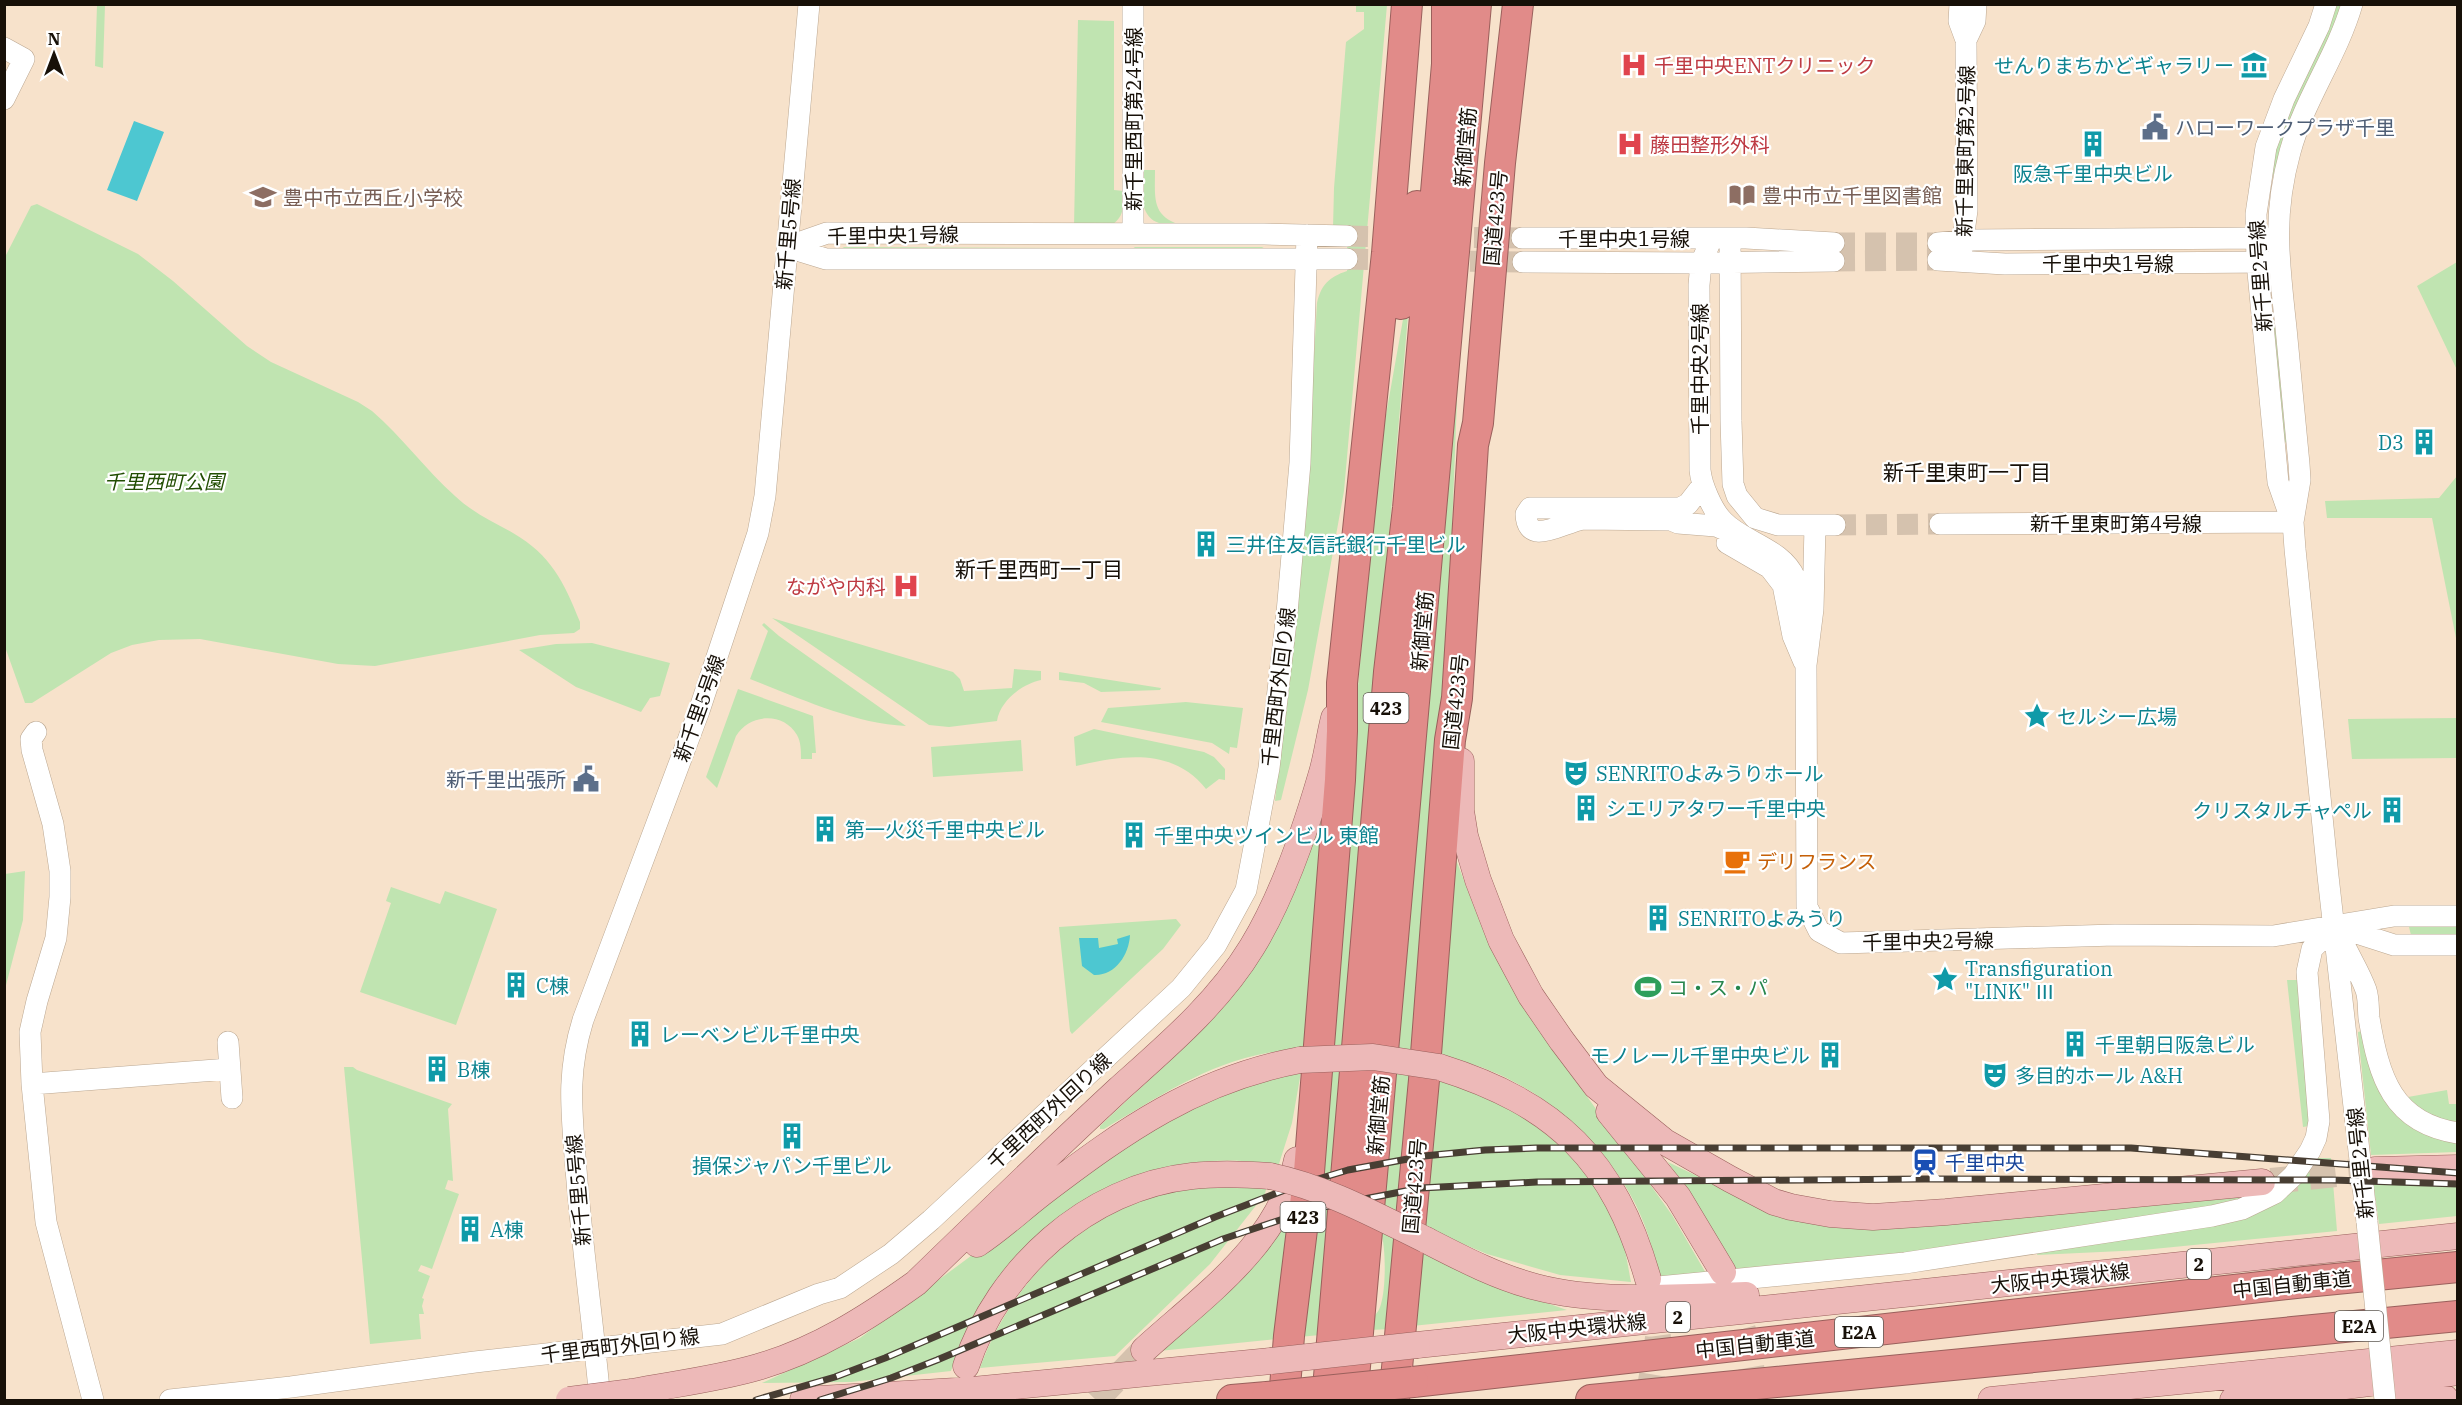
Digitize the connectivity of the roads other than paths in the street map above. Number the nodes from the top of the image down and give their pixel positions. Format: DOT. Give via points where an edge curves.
graph roads {
  1 [pos="809,4"];
  2 [pos="1133,4"];
  3 [pos="1407,4"];
  4 [pos="1476,4"];
  5 [pos="1518,4"];
  6 [pos="1960,4"];
  7 [pos="1976,4"];
  8 [pos="2326,4"];
  9 [pos="2352,4"];
  10 [pos="1447,10"];
  11 [pos="1966,40"];
  12 [pos="1474,42"];
  13 [pos="4,48"];
  14 [pos="4,99"];
  15 [pos="1133,233"];
  16 [pos="1307,236"];
  17 [pos="1347,236"];
  18 [pos="1522,238"];
  19 [pos="1721,238"];
  20 [pos="2277,238"];
  21 [pos="2255,239"];
  22 [pos="787,247"];
  23 [pos="1938,251"];
  24 [pos="1962,251"];
  25 [pos="1307,259"];
  26 [pos="1347,259"];
  27 [pos="1116,260"];
  28 [pos="1523,262"];
  29 [pos="1731,262"];
  30 [pos="2256,262"];
  31 [pos="1701,263"];
  32 [pos="2278,263"];
  33 [pos="1731,421"];
  34 [pos="1473,445"];
  35 [pos="1364,488"];
  36 [pos="1706,493"];
  37 [pos="1671,520"];
  38 [pos="2293,522"];
  39 [pos="1940,524"];
  40 [pos="1825,525"];
  41 [pos="1556,527"];
  42 [pos="1758,544"];
  43 [pos="1808,637"];
  44 [pos="1806,665"];
  45 [pos="1342,683"];
  46 [pos="1457,698"];
  47 [pos="36,732"];
  48 [pos="2457,916"];
  49 [pos="2335,926"];
  50 [pos="2457,945"];
  51 [pos="1319,1033"];
  52 [pos="228,1041"];
  53 [pos="230,1070"];
  54 [pos="32,1084"];
  55 [pos="1596,1086"];
  56 [pos="232,1098"];
  57 [pos="2457,1133"];
  58 [pos="2457,1168"];
  59 [pos="2375,1170"];
  60 [pos="2262,1182"];
  61 [pos="2457,1236"];
  62 [pos="2457,1267"];
  63 [pos="1723,1272"];
  64 [pos="1648,1279"];
  65 [pos="916,1283"];
  66 [pos="1940,1290"];
  67 [pos="1589,1295"];
  68 [pos="2457,1316"];
  69 [pos="595,1348"];
  70 [pos="1144,1350"];
  71 [pos="2457,1353"];
  72 [pos="966,1366"];
  73 [pos="2457,1372"];
  74 [pos="1404,1391"];
  75 [pos="2447,1398"];
  76 [pos="1276,1399"];
  77 [pos="569,1400"];
  78 [pos="93,1401"];
  79 [pos="170,1401"];
  80 [pos="564,1401"];
  81 [pos="600,1401"];
  82 [pos="803,1401"];
  83 [pos="1232,1401"];
  84 [pos="1327,1401"];
  85 [pos="1352,1401"];
  86 [pos="1591,1401"];
  87 [pos="1991,1401"];
  88 [pos="2233,1401"];
  89 [pos="2387,1401"];
  1 -- 22 [label="street, 新千里5号線"];
  2 -- 15 [label="street, 新千里西町第24号線"];
  3 -- 35 [label="highway, 423"];
  4 -- 12 [label="highway, 新御堂筋 / 423"];
  5 -- 34 [label="highway, 国道423号"];
  6 -- 11 [label="street, 新千里東町第2号線" via="1959,21"];
  7 -- 11 [label="street, 新千里東町第2号線" via="1975,21"];
  8 -- 21 [label="street, 新千里2号線" via="2266,147"];
  9 -- 20 [label="street, 新千里2号線" via="2291,149 2282,183"];
  10 -- 35 [label="highway" via="1391,361"];
  10 -- 84 [label="highway, 新御堂筋 / 423" via="1447,64 1433,228 1389,672"];
  11 -- 24 [label="street, 新千里東町第2号線" via="1968,210"];
  12 -- 34 [label="highway" via="1478,127 1468,422"];
  12 -- 85 [label="highway, 新御堂筋 / 423"];
  13 -- 14 [label="street" via="24,59"];
  15 -- 16 [label="street, 千里中央1号線"];
  15 -- 22 [label="street, 千里中央1号線" via="827,233"];
  15 -- 27 [label="street"];
  16 -- 17 [label="street, 千里中央1号線"];
  16 -- 25 [label="street, 千里西町外回り線"];
  18 -- 19 [label="street, 千里中央1号線"];
  19 -- 29 [label="street, 千里中央2号線"];
  19 -- 29 [label="street, 千里中央1号線" via="1834,252"];
  19 -- 31 [label="street, 千里中央2号線"];
  20 -- 21 [label="street, 千里中央1号線"];
  20 -- 32 [label="street, 新千里2号線"];
  21 -- 24 [label="street, 千里中央1号線"];
  21 -- 30 [label="street, 新千里2号線"];
  22 -- 27 [label="street, 千里中央1号線" via="826,259"];
  22 -- 69 [label="street, 新千里5号線" via="765,496 758,533 699,711 574,1054 574,1143"];
  23 -- 24 [label="street, 千里中央1号線"];
  24 -- 30 [label="street, 千里中央1号線" via="2005,264"];
  25 -- 26 [label="street, 千里中央1号線"];
  25 -- 27 [label="street, 千里中央1号線"];
  25 -- 69 [label="street, 千里西町外回り線" via="1300,463 1269,768 1247,886 1216,945 1176,994 1039,1121 911,1238 855,1279 722,1334"];
  28 -- 31 [label="street, 千里中央1号線"];
  29 -- 31 [label="street, 千里中央1号線"];
  29 -- 33 [label="street, 千里中央2号線"];
  30 -- 32 [label="street, 千里中央1号線"];
  30 -- 38 [label="street, 新千里2号線" via="2278,482"];
  31 -- 36 [label="street, 千里中央2号線" via="1700,471"];
  32 -- 38 [label="street, 新千里2号線" via="2300,480"];
  33 -- 36 [label="street, 千里中央2号線" via="1720,449 1718,481"];
  33 -- 40 [label="street, 千里中央2号線" via="1733,484 1737,496 1755,518 1779,525"];
  34 -- 46 [label="highway, 国道423号"];
  35 -- 45 [label="highway, 423"];
  36 -- 37 [label="street" via="1697,509"];
  36 -- 41 [label="street" via="1680,508 1538,507 1530,508 1526,514 1530,529 1539,532"];
  36 -- 42 [label="street, 千里中央2号線" via="1723,521"];
  37 -- 41 [label="street" via="1583,519"];
  37 -- 42 [label="street" via="1716,526"];
  38 -- 39 [label="street, 新千里東町第4号線"];
  38 -- 49 [label="street, 新千里2号線"];
  40 -- 42 [label="street" via="1789,541"];
  40 -- 43 [label="street, 千里中央2号線"];
  41 -- 44 [label="street" via="1691,532 1723,541 1770,568 1783,585 1793,636"];
  42 -- 43 [label="street, 千里中央2号線" via="1788,567 1796,579"];
  43 -- 44 [label="street, 千里中央2号線"];
  44 -- 49 [label="street, 千里中央2号線" via="1807,907 1819,931 1841,943 2115,935 2273,936"];
  45 -- 51 [label="highway, 423" via="1340,780"];
  45 -- 65 [label="main road" via="1322,774 1284,881 1252,946 1232,976 1149,1064"];
  46 -- 55 [label="main road" via="1461,811 1481,890 1501,940 1531,996"];
  46 -- 74 [label="highway, 国道423号" via="1450,740"];
  47 -- 54 [label="street" via="31,744 58,851 60,897 54,946 30,1032"];
  48 -- 49 [label="street, 千里中央2号線" via="2394,916"];
  49 -- 50 [label="street" via="2394,945"];
  49 -- 57 [label="street, 新千里2号線" via="2366,991 2378,1056 2391,1092 2415,1119 2438,1130"];
  49 -- 67 [label="street, 新千里2号線" via="2312,949 2307,972 2318,1112 2316,1137 2293,1176 2275,1193 2249,1206 2212,1216 1905,1263"];
  49 -- 89 [label="street, 新千里2号線, bridge"];
  51 -- 70 [label="main road" via="1307,1078 1294,1173 1279,1210 1235,1268"];
  51 -- 76 [label="highway, 423" via="1309,1172 1289,1336"];
  52 -- 53 [label="street"];
  53 -- 54 [label="street"];
  53 -- 56 [label="street"];
  54 -- 78 [label="street" via="46,1222"];
  55 -- 60 [label="main road" via="1682,1153 1774,1202 1830,1214 1913,1215"];
  55 -- 63 [label="main road" via="1602,1103 1694,1221"];
  58 -- 59 [label="main road"];
  61 -- 66 [label="main road, 大阪中央環状線 / 2"];
  62 -- 74 [label="highway, 中国自動車道 / E2A" via="2293,1283"];
  64 -- 65 [label="main road, bridge" via="1634,1233 1610,1186 1583,1150 1556,1125 1517,1099 1469,1077 1439,1067 1373,1057 1300,1060 1267,1066 1216,1083 1161,1110 1112,1140 984,1239"];
  65 -- 77 [label="main road, bridge" via="838,1334 783,1359 710,1379"];
  66 -- 67 [label="main road" via="1900,1284 1797,1293"];
  66 -- 82 [label="main road, 大阪中央環状線 / 2, bridge" via="1271,1361 984,1389"];
  67 -- 72 [label="main road, bridge" via="1534,1287 1471,1263 1340,1197 1305,1184 1270,1176 1205,1175 1161,1182 1120,1196 1066,1227 1034,1254 1005,1289 975,1339"];
  68 -- 86 [label="highway, 中国自動車道 / E2A"];
  69 -- 79 [label="street, 千里西町外回り線"];
  69 -- 81 [label="street, 新千里5号線"];
  71 -- 87 [label="main road"];
  73 -- 88 [label="main road"];
  74 -- 76 [label="highway, 中国自動車道 / E2A, bridge"];
  75 -- 89 [label="main road"];
  76 -- 83 [label="highway, 中国自動車道 / E2A"];
  77 -- 80 [label="main road"];
}
